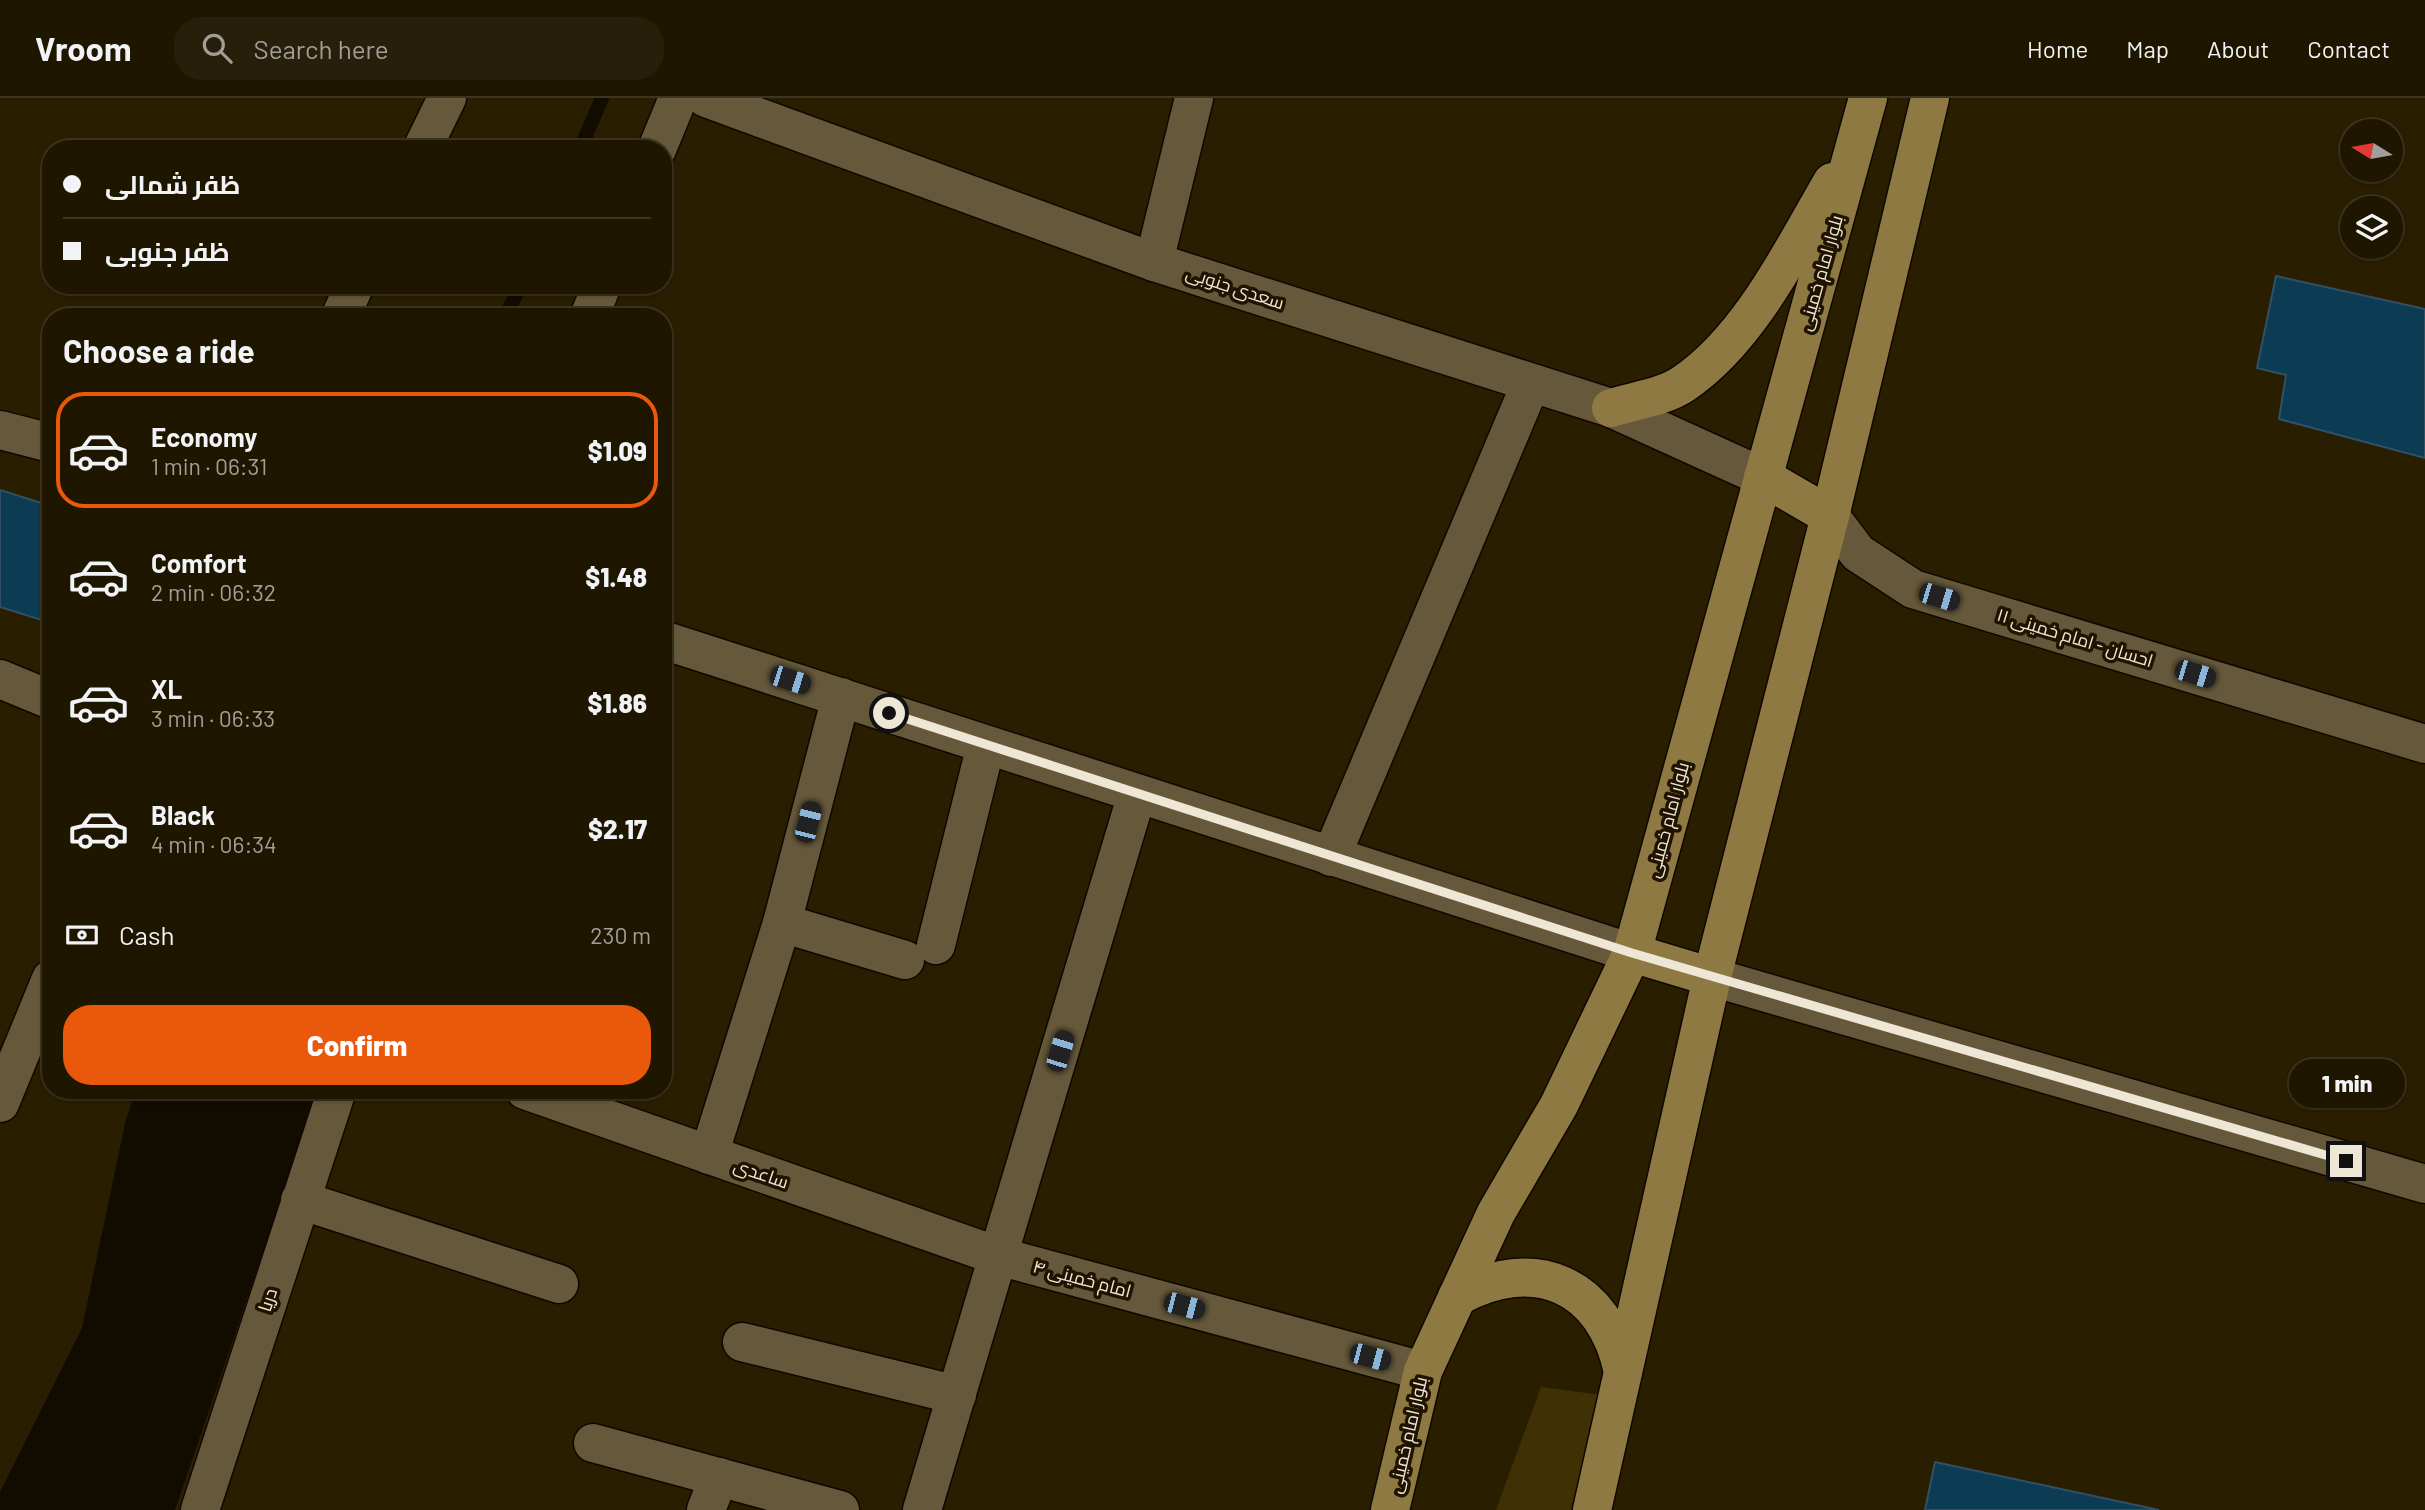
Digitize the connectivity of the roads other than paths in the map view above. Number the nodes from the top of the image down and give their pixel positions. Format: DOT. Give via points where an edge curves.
graph roads {
  1 [pos="447,98"];
  2 [pos="678,98"];
  3 [pos="706,98"];
  4 [pos="1194,98"];
  5 [pos="1868,98"];
  6 [pos="1930,98"];
  7 [pos="1860,135"];
  8 [pos="426,140"];
  9 [pos="661,140"];
  10 [pos="1154,262"];
  11 [pos="1531,383"];
  12 [pos="1611,408"];
  13 [pos="0,430"];
  14 [pos="42,441"];
  15 [pos="1763,477"];
  16 [pos="1830,516"];
  17 [pos="672,643"];
  18 [pos="0,679"];
  19 [pos="42,696"];
  20 [pos="841,697"];
  21 [pos="2425,744"];
  22 [pos="986,746"];
  23 [pos="1137,794"];
  24 [pos="1331,856"];
  25 [pos="782,923"];
  26 [pos="1632,953"];
  27 [pos="1712,976"];
  28 [pos="42,1001"];
  29 [pos="334,1099"];
  30 [pos="550,1099"];
  31 [pos="0,1103"];
  32 [pos="709,1155"];
  33 [pos="2425,1184"];
  34 [pos="300,1200"];
  35 [pos="998,1256"];
  36 [pos="559,1284"];
  37 [pos="1457,1297"];
  38 [pos="742,1342"];
  39 [pos="1423,1371"];
  40 [pos="1623,1371"];
  41 [pos="957,1395"];
  42 [pos="593,1443"];
  43 [pos="713,1494"];
  44 [pos="201,1510"];
  45 [pos="839,1510"];
  46 [pos="922,1510"];
  47 [pos="1390,1510"];
  48 [pos="1591,1510"];
  1 -- 8 [label="street"];
  2 -- 9 [label="street"];
  3 -- 10 [label="street, سعدی جنوبی"];
  4 -- 10 [label="street"];
  5 -- 7 [label="main road, بلوار امام خمینی"];
  6 -- 16 [label="main road"];
  7 -- 12 [label="main road" via="1782,268 1710,363 1681,386"];
  7 -- 15 [label="main road, بلوار امام خمینی"];
  10 -- 11 [label="street, سعدی جنوبی"];
  11 -- 12 [label="street, سعدی جنوبی"];
  11 -- 24 [label="street"];
  12 -- 15 [label="street, سعدی جنوبی"];
  13 -- 14 [label="street"];
  15 -- 16 [label="main road"];
  15 -- 26 [label="main road, بلوار امام خمینی"];
  16 -- 21 [label="street, احسان - امام خمینی ۱۱" via="1858,553 1913,589"];
  16 -- 27 [label="main road"];
  17 -- 20 [label="street"];
  18 -- 19 [label="street"];
  20 -- 22 [label="street"];
  20 -- 25 [label="street"];
  22 -- 23 [label="street"];
  22 -- 25 [label="street" via="920,952"];
  23 -- 24 [label="street"];
  23 -- 35 [label="street"];
  24 -- 26 [label="street"];
  25 -- 32 [label="street"];
  26 -- 27 [label="main road"];
  26 -- 37 [label="main road, بلوار امام خمینی" via="1559,1105 1496,1213"];
  27 -- 33 [label="street"];
  27 -- 40 [label="main road"];
  28 -- 31 [label="street"];
  29 -- 34 [label="street, دریا"];
  30 -- 32 [label="street, ساعدی"];
  32 -- 35 [label="street, ساعدی"];
  34 -- 36 [label="street"];
  34 -- 44 [label="street, دریا"];
  35 -- 39 [label="street, امام خمینی ۴"];
  35 -- 41 [label="street"];
  37 -- 39 [label="main road, بلوار امام خمینی"];
  37 -- 40 [label="main road" via="1505,1276 1557,1283 1595,1309 1614,1338"];
  38 -- 41 [label="street"];
  39 -- 47 [label="main road, بلوار امام خمینی"];
  40 -- 48 [label="main road"];
  41 -- 46 [label="street"];
  42 -- 43 [label="street"];
  43 -- 45 [label="street"];
}
